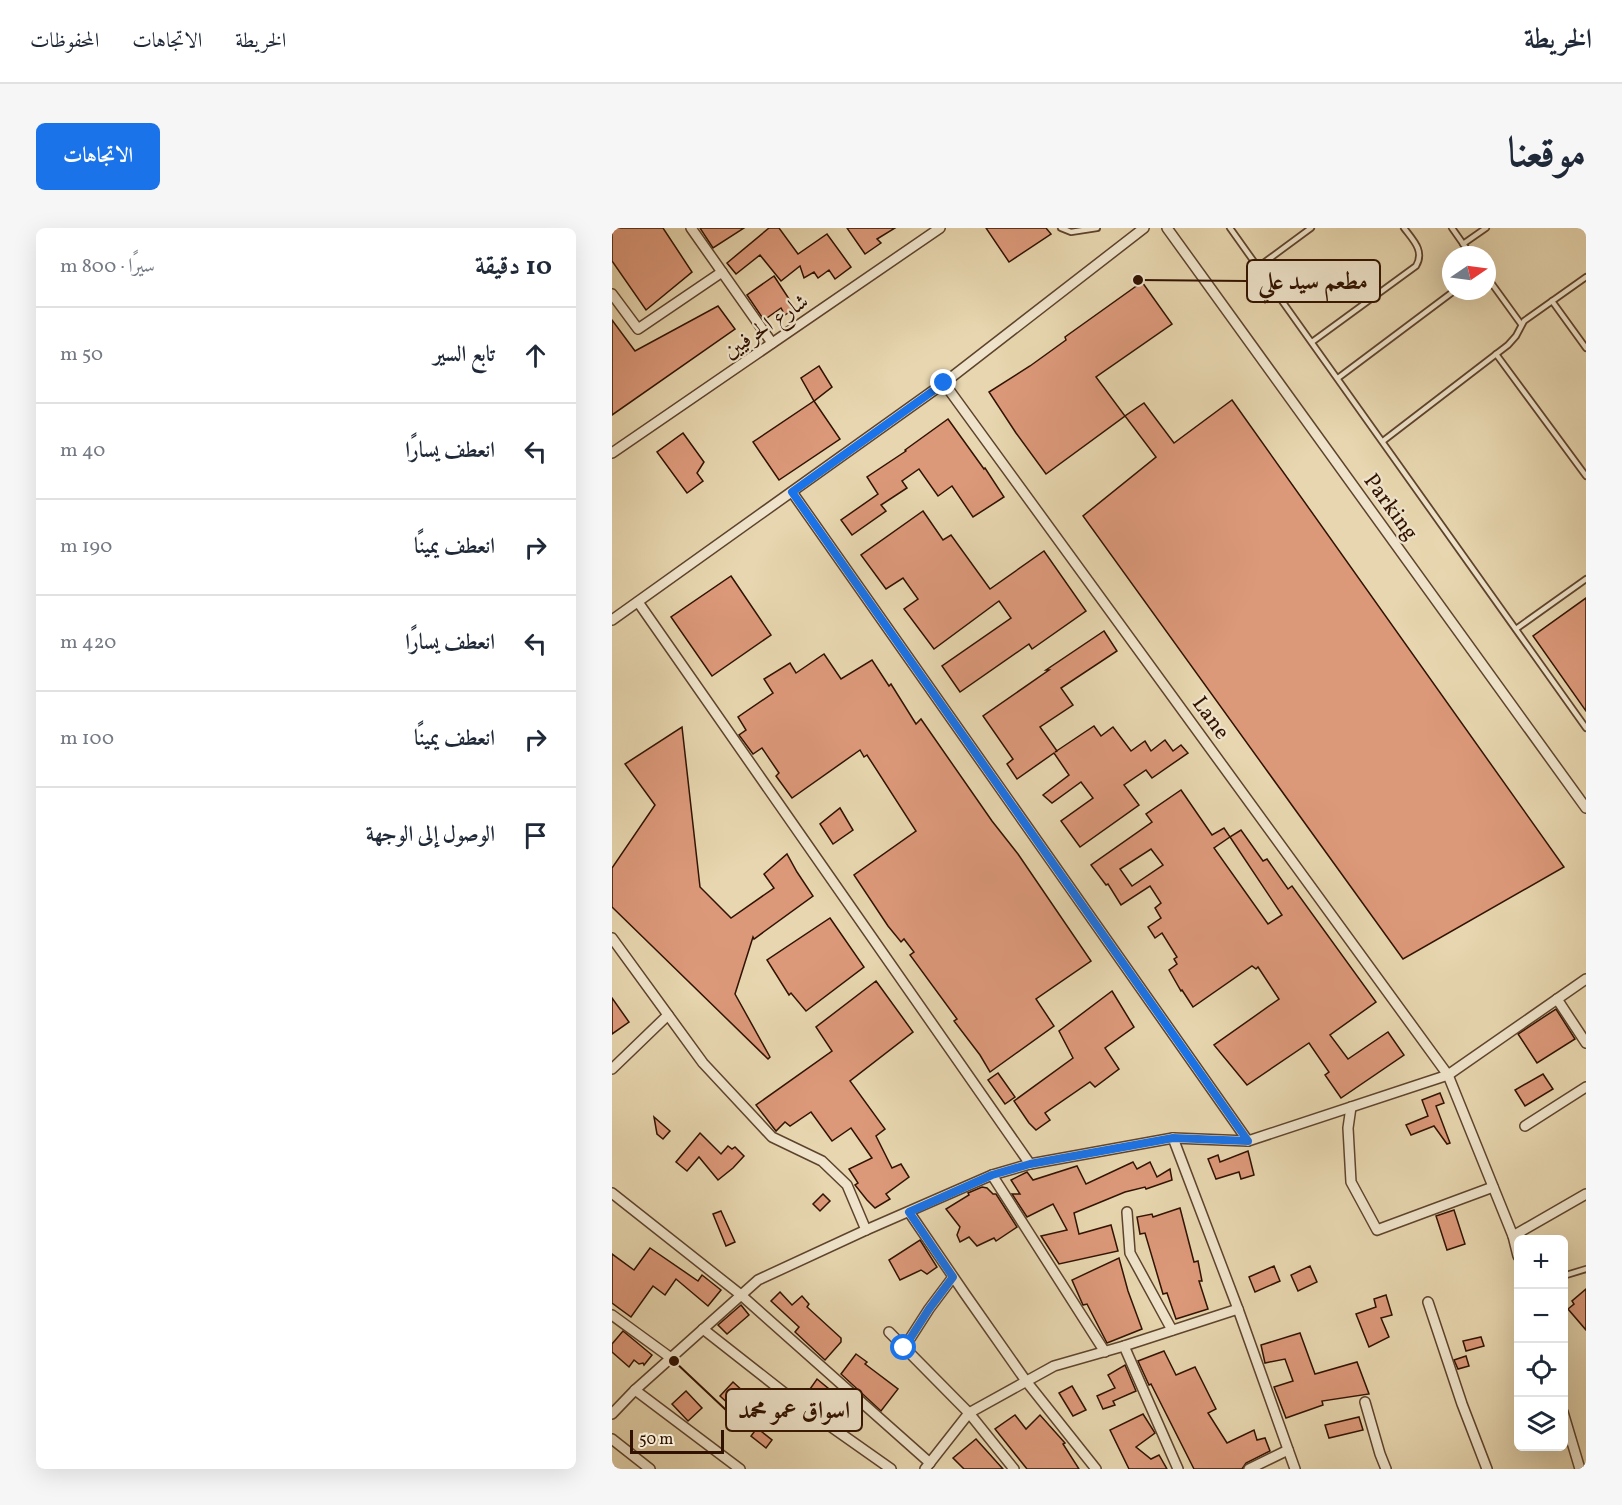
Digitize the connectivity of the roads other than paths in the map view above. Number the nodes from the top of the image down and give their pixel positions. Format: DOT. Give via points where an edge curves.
graph roads {
  1 [pos="691,228"];
  2 [pos="940,228"];
  3 [pos="1061,228"];
  4 [pos="1096,228"];
  5 [pos="1144,228"];
  6 [pos="1167,228"];
  7 [pos="1230,228"];
  8 [pos="1311,228"];
  9 [pos="1404,228"];
  10 [pos="1452,228"];
  11 [pos="1486,228"];
  12 [pos="1463,244"];
  13 [pos="1258,267"];
  14 [pos="722,272"];
  15 [pos="1586,277"];
  16 [pos="1496,289"];
  17 [pos="612,294"];
  18 [pos="1442,300"];
  19 [pos="1552,301"];
  20 [pos="1521,324"];
  21 [pos="1312,342"];
  22 [pos="772,343"];
  23 [pos="1586,348"];
  24 [pos="1497,354"];
  25 [pos="1338,378"];
  26 [pos="944,383"];
  27 [pos="1383,441"];
  28 [pos="612,453"];
  29 [pos="1586,476"];
  30 [pos="792,492"];
  31 [pos="1586,579"];
  32 [pos="638,602"];
  33 [pos="612,620"];
  34 [pos="1516,629"];
  35 [pos="1586,728"];
  36 [pos="1586,808"];
  37 [pos="612,938"];
  38 [pos="1586,979"];
  39 [pos="1557,999"];
  40 [pos="668,1015"];
  41 [pos="1586,1042"];
  42 [pos="612,1069"];
  43 [pos="1448,1075"];
  44 [pos="1586,1087"];
  45 [pos="1351,1107"];
  46 [pos="1525,1126"];
  47 [pos="1173,1138"];
  48 [pos="1248,1141"];
  49 [pos="1030,1164"];
  50 [pos="992,1175"];
  51 [pos="1493,1187"];
  52 [pos="612,1193"];
  53 [pos="1586,1194"];
  54 [pos="909,1212"];
  55 [pos="1128,1212"];
  56 [pos="866,1230"];
  57 [pos="1513,1236"];
  58 [pos="1514,1240"];
  59 [pos="1586,1269"];
  60 [pos="1568,1274"];
  61 [pos="953,1277"];
  62 [pos="741,1295"];
  63 [pos="1428,1302"];
  64 [pos="1238,1309"];
  65 [pos="612,1315"];
  66 [pos="704,1329"];
  67 [pos="1172,1330"];
  68 [pos="889,1332"];
  69 [pos="1124,1346"];
  70 [pos="904,1348"];
  71 [pos="1105,1352"];
  72 [pos="671,1358"];
  73 [pos="1026,1381"];
  74 [pos="635,1390"];
  75 [pos="1365,1402"];
  76 [pos="969,1413"];
  77 [pos="612,1414"];
  78 [pos="1568,1429"];
  79 [pos="612,1439"];
  80 [pos="1288,1449"];
  81 [pos="927,1466"];
  82 [pos="651,1469"];
  83 [pos="740,1469"];
  84 [pos="891,1469"];
  85 [pos="1014,1469"];
  86 [pos="1096,1469"];
  87 [pos="1178,1469"];
  88 [pos="1249,1469"];
  89 [pos="1294,1469"];
  90 [pos="1386,1469"];
  91 [pos="1487,1469"];
  92 [pos="1580,1469"];
  1 -- 14 [label="street"];
  2 -- 22 [label="street, شارع الحرفيين"];
  3 -- 4 [label="lane" via="1071,232"];
  5 -- 26 [label="street"];
  6 -- 36 [label="street, Parking"];
  7 -- 13 [label="lane"];
  8 -- 13 [label="lane"];
  9 -- 21 [label="lane" via="1419,249 1416,266"];
  10 -- 12 [label="lane"];
  11 -- 12 [label="lane"];
  13 -- 21 [label="lane"];
  14 -- 17 [label="street" via="638,329"];
  14 -- 22 [label="street"];
  15 -- 19 [label="lane"];
  16 -- 20 [label="lane"];
  18 -- 25 [label="lane"];
  19 -- 20 [label="lane"];
  19 -- 23 [label="lane"];
  20 -- 24 [label="lane" via="1512,341"];
  21 -- 25 [label="lane"];
  22 -- 28 [label="street, شارع الحرفيين"];
  24 -- 27 [label="lane"];
  24 -- 29 [label="lane"];
  25 -- 27 [label="lane"];
  26 -- 30 [label="street"];
  26 -- 43 [label="street, Lane"];
  27 -- 34 [label="lane"];
  30 -- 32 [label="street"];
  30 -- 48 [label="street"];
  31 -- 34 [label="lane"];
  32 -- 33 [label="street"];
  32 -- 49 [label="street"];
  34 -- 35 [label="lane"];
  37 -- 40 [label="street"];
  38 -- 39 [label="street"];
  39 -- 41 [label="street"];
  39 -- 43 [label="street"];
  40 -- 42 [label="street"];
  40 -- 56 [label="street" via="703,1063 772,1137 822,1161 847,1185"];
  43 -- 45 [label="street"];
  43 -- 51 [label="street, Lane"];
  44 -- 46 [label="street"];
  45 -- 48 [label="street"];
  45 -- 51 [label="street" via="1351,1182 1377,1230"];
  47 -- 48 [label="street"];
  47 -- 49 [label="street"];
  47 -- 64 [label="street"];
  49 -- 50 [label="street"];
  50 -- 54 [label="street"];
  50 -- 71 [label="street"];
  51 -- 57 [label="street, Lane"];
  52 -- 62 [label="street"];
  53 -- 57 [label="street"];
  54 -- 56 [label="street"];
  54 -- 61 [label="street"];
  55 -- 67 [label="street" via="1130,1253"];
  56 -- 62 [label="street" via="758,1280"];
  57 -- 58 [label="street, Lane"];
  59 -- 60 [label="lane"];
  61 -- 70 [label="street"];
  61 -- 73 [label="street"];
  62 -- 66 [label="street"];
  62 -- 81 [label="street"];
  63 -- 91 [label="street"];
  64 -- 67 [label="street"];
  64 -- 80 [label="street"];
  65 -- 72 [label="street"];
  66 -- 72 [label="street"];
  66 -- 84 [label="street" via="796,1402"];
  67 -- 69 [label="street"];
  68 -- 70 [label="street"];
  69 -- 71 [label="street"];
  69 -- 87 [label="street"];
  70 -- 76 [label="street"];
  71 -- 73 [label="street" via="1054,1366"];
  72 -- 74 [label="street"];
  73 -- 76 [label="street"];
  73 -- 86 [label="street"];
  74 -- 77 [label="street"];
  74 -- 83 [label="street"];
  75 -- 90 [label="street"];
  76 -- 81 [label="street"];
  76 -- 85 [label="street"];
  78 -- 92 [label="street"];
  79 -- 82 [label="street"];
  80 -- 88 [label="street"];
  80 -- 89 [label="street"];
}
